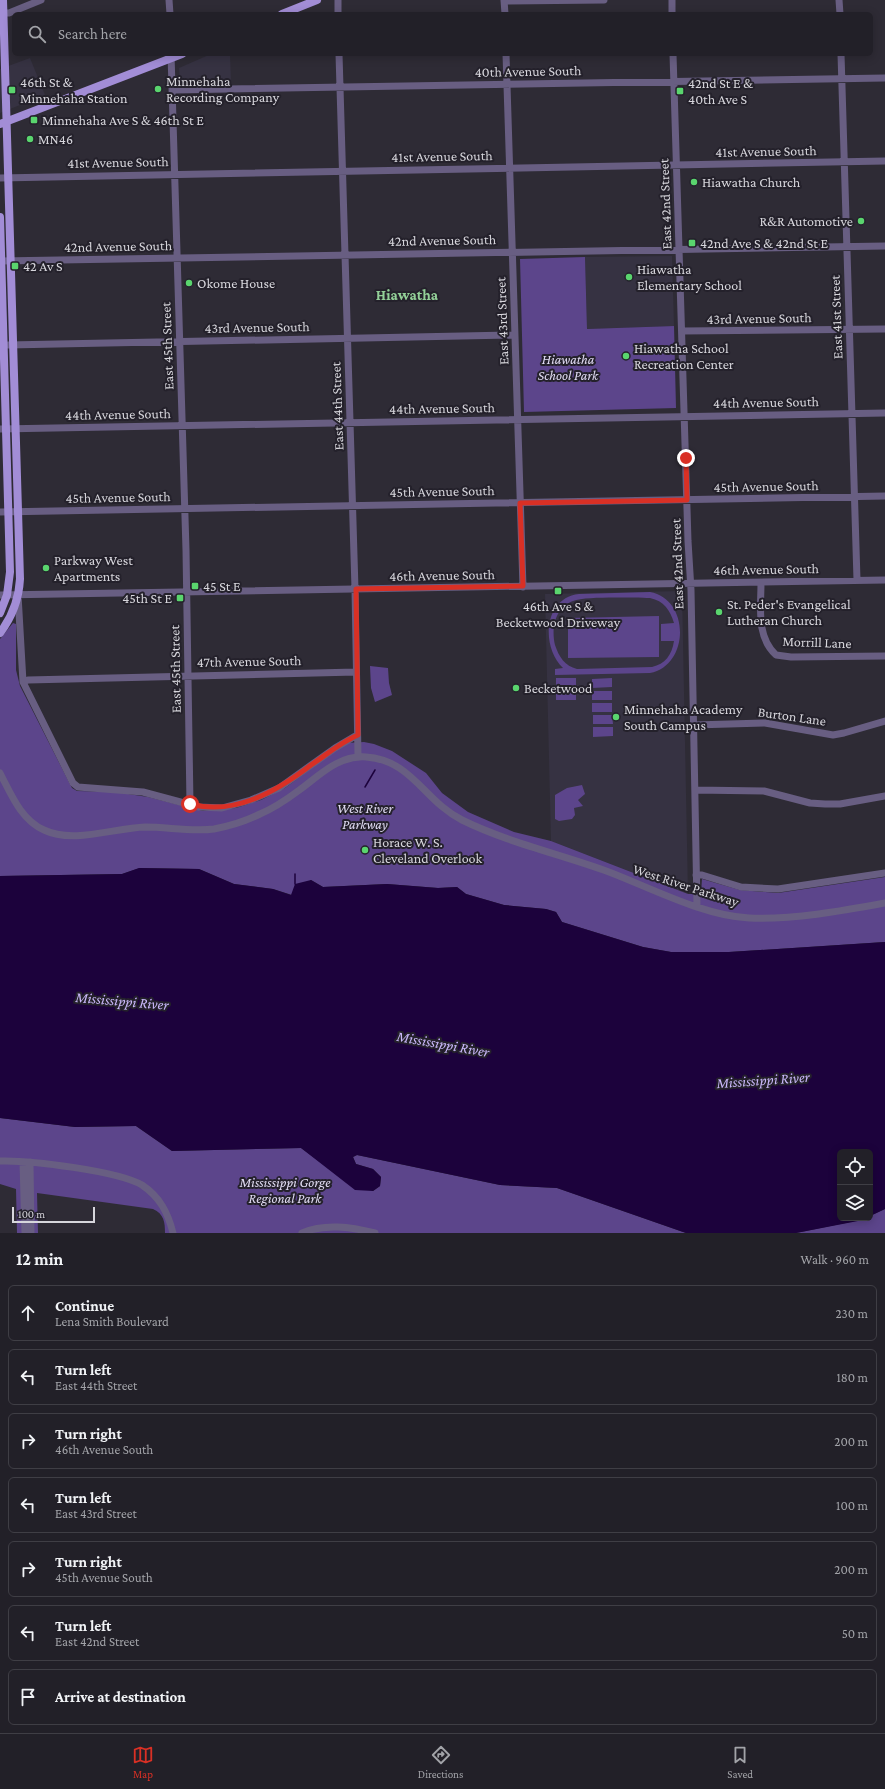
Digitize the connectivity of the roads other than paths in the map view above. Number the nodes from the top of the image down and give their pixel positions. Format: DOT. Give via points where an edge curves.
graph roads {
  1 [pos="3,0"];
  2 [pos="41,0"];
  3 [pos="170,0"];
  4 [pos="317,0"];
  5 [pos="338,0"];
  6 [pos="604,0"];
  7 [pos="672,0"];
  8 [pos="840,0"];
  9 [pos="504,1"];
  10 [pos="170,12"];
  11 [pos="287,12"];
  12 [pos="338,12"];
  13 [pos="505,12"];
  14 [pos="672,12"];
  15 [pos="840,12"];
  16 [pos="2,13"];
  17 [pos="171,56"];
  18 [pos="339,56"];
  19 [pos="506,56"];
  20 [pos="674,56"];
  21 [pos="841,56"];
  22 [pos="885,78"];
  23 [pos="842,79"];
  24 [pos="674,82"];
  25 [pos="507,85"];
  26 [pos="340,88"];
  27 [pos="172,90"];
  28 [pos="4,123"];
  29 [pos="844,162"];
  30 [pos="885,162"];
  31 [pos="677,165"];
  32 [pos="510,168"];
  33 [pos="342,171"];
  34 [pos="175,174"];
  35 [pos="4,178"];
  36 [pos="0,217"];
  37 [pos="847,246"];
  38 [pos="885,246"];
  39 [pos="680,249"];
  40 [pos="513,252"];
  41 [pos="345,255"];
  42 [pos="177,258"];
  43 [pos="1,261"];
  44 [pos="11,261"];
  45 [pos="885,329"];
  46 [pos="849,330"];
  47 [pos="682,331"];
  48 [pos="515,335"];
  49 [pos="347,339"];
  50 [pos="180,341"];
  51 [pos="2,345"];
  52 [pos="13,345"];
  53 [pos="852,413"];
  54 [pos="885,413"];
  55 [pos="685,416"];
  56 [pos="518,419"];
  57 [pos="350,423"];
  58 [pos="182,425"];
  59 [pos="3,429"];
  60 [pos="15,429"];
  61 [pos="885,496"];
  62 [pos="854,497"];
  63 [pos="687,500"];
  64 [pos="520,503"];
  65 [pos="353,505"];
  66 [pos="185,509"];
  67 [pos="4,512"];
  68 [pos="17,512"];
  69 [pos="857,580"];
  70 [pos="885,580"];
  71 [pos="691,583"];
  72 [pos="761,583"];
  73 [pos="523,586"];
  74 [pos="356,589"];
  75 [pos="187,593"];
  76 [pos="3,595"];
  77 [pos="18,595"];
  78 [pos="0,613"];
  79 [pos="0,633"];
  80 [pos="885,656"];
  81 [pos="356,672"];
  82 [pos="188,675"];
  83 [pos="23,682"];
  84 [pos="885,721"];
  85 [pos="694,725"];
  86 [pos="358,735"];
  87 [pos="358,756"];
  88 [pos="0,773"];
  89 [pos="695,790"];
  90 [pos="885,796"];
  91 [pos="190,804"];
  92 [pos="885,873"];
  93 [pos="696,875"];
  94 [pos="885,903"];
  95 [pos="697,906"];
  96 [pos="0,1161"];
  97 [pos="26,1162"];
  98 [pos="27,1198"];
  99 [pos="364,1232"];
  100 [pos="25,1233"];
  101 [pos="31,1233"];
  102 [pos="173,1233"];
  103 [pos="302,1233"];
  104 [pos="375,1233"];
  1 -- 16 [label="main road"];
  2 -- 16 [label="street"];
  3 -- 10 [label="street"];
  4 -- 11 [label="main road"];
  5 -- 12 [label="street"];
  6 -- 9 [label="street"];
  7 -- 14 [label="street"];
  8 -- 15 [label="street"];
  9 -- 13 [label="street"];
  16 -- 28 [label="main road"];
  17 -- 27 [label="street, East 45th Street"];
  17 -- 28 [label="main road"];
  18 -- 26 [label="street, East 44th Street"];
  19 -- 25 [label="street, East 43rd Street"];
  20 -- 24 [label="street, East 42nd Street"];
  21 -- 23 [label="street, East 41st Street"];
  22 -- 23 [label="street, 40th Avenue South"];
  23 -- 24 [label="street, 40th Avenue South"];
  23 -- 29 [label="street, East 41st Street"];
  24 -- 25 [label="street, 40th Avenue South"];
  24 -- 31 [label="street, East 42nd Street"];
  25 -- 26 [label="street, 40th Avenue South"];
  25 -- 32 [label="street, East 43rd Street"];
  26 -- 27 [label="street, 40th Avenue South"];
  26 -- 33 [label="street, East 44th Street"];
  27 -- 34 [label="street, East 45th Street"];
  28 -- 35 [label="main road"];
  29 -- 30 [label="street, 41st Avenue South"];
  29 -- 31 [label="street, 41st Avenue South"];
  29 -- 37 [label="street, East 41st Street"];
  31 -- 32 [label="street, 41st Avenue South"];
  31 -- 39 [label="street, East 42nd Street"];
  32 -- 33 [label="street, 41st Avenue South"];
  32 -- 40 [label="street, East 43rd Street"];
  33 -- 34 [label="street, 41st Avenue South"];
  33 -- 41 [label="street, East 44th Street"];
  34 -- 35 [label="street, 41st Avenue South"];
  34 -- 42 [label="street, East 45th Street"];
  35 -- 44 [label="main road"];
  36 -- 43 [label="main road"];
  37 -- 38 [label="street, 42nd Avenue South"];
  37 -- 39 [label="street, 42nd Avenue South"];
  37 -- 46 [label="street, East 41st Street"];
  39 -- 40 [label="street, 42nd Avenue South"];
  39 -- 47 [label="street, East 42nd Street"];
  40 -- 41 [label="street, 42nd Avenue South"];
  40 -- 48 [label="street, East 43rd Street"];
  41 -- 42 [label="street, 42nd Avenue South"];
  41 -- 49 [label="street, East 44th Street"];
  42 -- 44 [label="street, 42nd Avenue South"];
  42 -- 50 [label="street, East 45th Street"];
  43 -- 44 [label="street, 42nd Avenue South"];
  43 -- 51 [label="main road"];
  44 -- 52 [label="main road"];
  45 -- 46 [label="street, 43rd Avenue South"];
  46 -- 47 [label="street, 43rd Avenue South"];
  46 -- 53 [label="street, East 41st Street"];
  47 -- 55 [label="street, East 42nd Street"];
  48 -- 49 [label="street, 43rd Avenue South"];
  48 -- 56 [label="street, East 43rd Street"];
  49 -- 50 [label="street, 43rd Avenue South"];
  49 -- 57 [label="street, East 44th Street"];
  50 -- 52 [label="street, 43rd Avenue South"];
  50 -- 58 [label="street, East 45th Street"];
  51 -- 52 [label="street, 43rd Avenue South"];
  51 -- 59 [label="main road"];
  52 -- 60 [label="main road"];
  53 -- 54 [label="street, 44th Avenue South"];
  53 -- 55 [label="street, 44th Avenue South"];
  53 -- 62 [label="street, East 41st Street"];
  55 -- 56 [label="street, 44th Avenue South"];
  55 -- 63 [label="street, East 42nd Street"];
  56 -- 57 [label="street, 44th Avenue South"];
  56 -- 64 [label="street, East 43rd Street"];
  57 -- 58 [label="street, 44th Avenue South"];
  57 -- 65 [label="street, East 44th Street"];
  58 -- 60 [label="street, 44th Avenue South"];
  58 -- 66 [label="street, East 45th Street"];
  59 -- 60 [label="street, 44th Avenue South"];
  59 -- 67 [label="main road"];
  60 -- 68 [label="main road"];
  61 -- 62 [label="street, 45th Avenue South"];
  62 -- 63 [label="street, 45th Avenue South"];
  62 -- 69 [label="street, East 41st Street"];
  63 -- 64 [label="street, 45th Avenue South"];
  63 -- 71 [label="street, East 42nd Street"];
  64 -- 65 [label="street, 45th Avenue South"];
  64 -- 73 [label="street, East 43rd Street"];
  65 -- 66 [label="street, 45th Avenue South"];
  65 -- 74 [label="street, East 44th Street"];
  66 -- 68 [label="street, 45th Avenue South"];
  66 -- 75 [label="street, East 45th Street"];
  67 -- 68 [label="street, 45th Avenue South"];
  67 -- 76 [label="main road" via="10,580"];
  68 -- 77 [label="main road" via="20,573"];
  69 -- 70 [label="street, 46th Avenue South"];
  69 -- 72 [label="street, 46th Avenue South"];
  71 -- 72 [label="street, 46th Avenue South"];
  71 -- 73 [label="street, 46th Avenue South"];
  71 -- 85 [label="street, East 42nd Street"];
  72 -- 80 [label="street, Morrill Lane" via="762,635 776,655"];
  73 -- 74 [label="street, 46th Avenue South"];
  74 -- 75 [label="street, 46th Avenue South"];
  74 -- 81 [label="street, East 44th Street"];
  75 -- 77 [label="street, 46th Avenue South"];
  75 -- 82 [label="street, East 45th Street"];
  76 -- 77 [label="street, 46th Avenue South"];
  76 -- 78 [label="main road"];
  77 -- 79 [label="main road" via="10,617"];
  77 -- 83 [label="street"];
  81 -- 82 [label="street, 47th Avenue South"];
  81 -- 86 [label="street, East 44th Street"];
  82 -- 83 [label="street, 47th Avenue South"];
  82 -- 91 [label="street, East 45th Street"];
  83 -- 91 [label="street" via="73,783 84,788 143,792"];
  84 -- 85 [label="street, Burton Lane" via="833,735 765,723"];
  85 -- 89 [label="street, East 42nd Street"];
  86 -- 87 [label="street, East 44th Street"];
  86 -- 91 [label="street" via="266,794 222,808"];
  87 -- 88 [label="street, West River Parkway" via="335,763 299,791 262,813 223,827 197,830 131,828 76,836 62,836 42,829 30,821 15,802"];
  87 -- 95 [label="street, West River Parkway" via="379,758 398,766 451,814 484,830 528,847 591,866"];
  89 -- 90 [label="street" via="764,791 810,803 825,804"];
  89 -- 93 [label="street, East 42nd Street"];
  92 -- 93 [label="street" via="778,889 741,887"];
  93 -- 95 [label="street, East 42nd Street"];
  94 -- 95 [label="street, West River Parkway" via="815,913 749,918"];
  96 -- 97 [label="street"];
  97 -- 98 [label="street"];
  97 -- 102 [label="street" via="100,1173 141,1185 163,1206"];
  98 -- 100 [label="street"];
  98 -- 101 [label="street"];
  99 -- 103 [label="street" via="325,1227"];
  99 -- 104 [label="street"];
}
